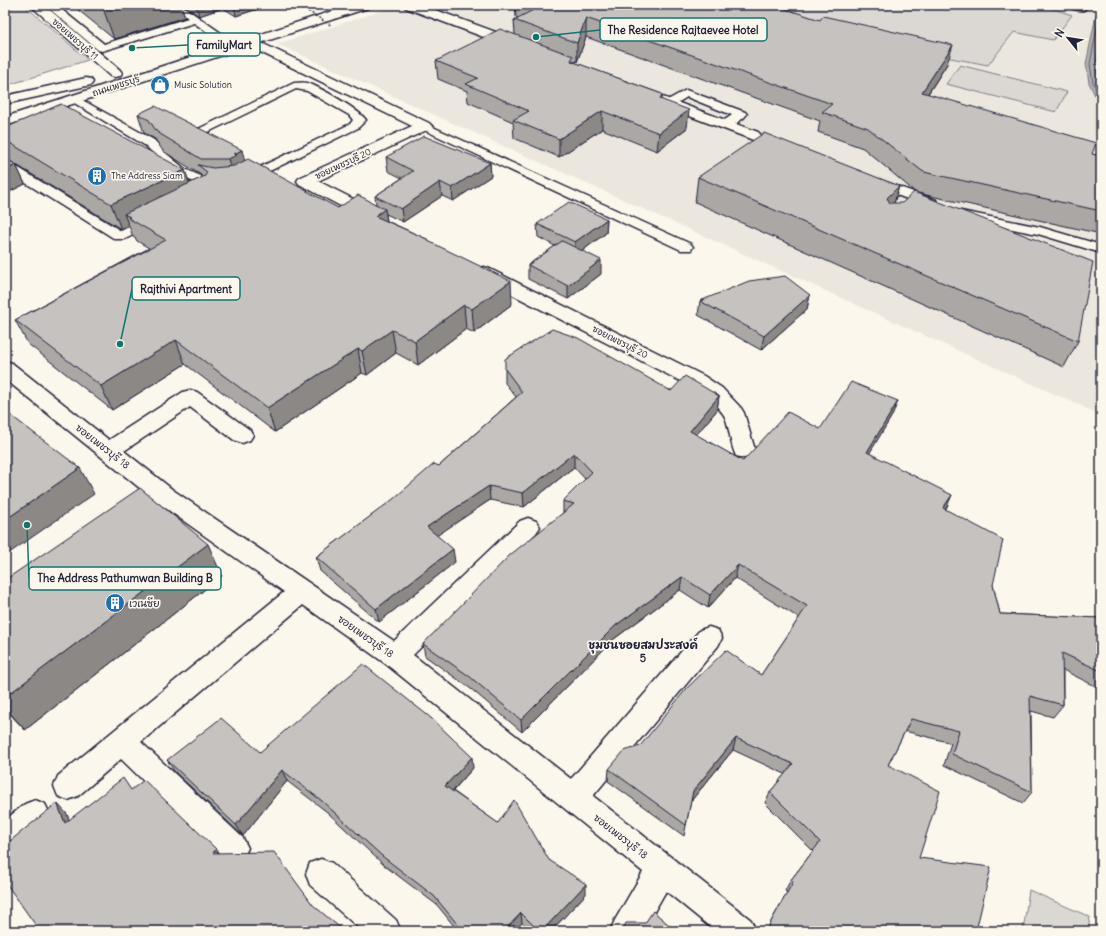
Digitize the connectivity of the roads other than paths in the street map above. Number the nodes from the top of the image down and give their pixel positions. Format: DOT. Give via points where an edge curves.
graph roads {
  1 [pos="36,5"];
  2 [pos="50,5"];
  3 [pos="175,5"];
  4 [pos="328,5"];
  5 [pos="364,5"];
  6 [pos="410,5"];
  7 [pos="1073,5"];
  8 [pos="1083,5"];
  9 [pos="195,19"];
  10 [pos="223,38"];
  11 [pos="251,42"];
  12 [pos="529,49"];
  13 [pos="115,73"];
  14 [pos="60,88"];
  15 [pos="648,95"];
  16 [pos="75,99"];
  17 [pos="5,100"];
  18 [pos="54,106"];
  19 [pos="66,114"];
  20 [pos="5,122"];
  21 [pos="424,126"];
  22 [pos="196,134"];
  23 [pos="752,135"];
  24 [pos="767,140"];
  25 [pos="151,163"];
  26 [pos="5,164"];
  27 [pos="866,178"];
  28 [pos="206,195"];
  29 [pos="916,198"];
  30 [pos="905,208"];
  31 [pos="163,216"];
  32 [pos="389,224"];
  33 [pos="686,247"];
  34 [pos="1101,249"];
  35 [pos="466,264"];
  36 [pos="5,368"];
  37 [pos="242,435"];
  38 [pos="744,450"];
  39 [pos="108,451"];
  40 [pos="528,526"];
  41 [pos="302,592"];
  42 [pos="709,638"];
  43 [pos="394,656"];
  44 [pos="122,742"];
  45 [pos="68,786"];
  46 [pos="572,798"];
  47 [pos="36,814"];
  48 [pos="5,839"];
  49 [pos="233,848"];
  50 [pos="662,869"];
  51 [pos="321,874"];
  52 [pos="385,931"];
  53 [pos="626,931"];
  54 [pos="740,931"];
  1 -- 13 [label="street, ซอยเพชรบุรี 11"];
  2 -- 9 [label="lane" via="102,48"];
  3 -- 9 [label="lane"];
  4 -- 10 [label="street, ถนนเพชรบุรี"];
  5 -- 11 [label="street, ถนนเพชรบุรี"];
  6 -- 12 [label="street"];
  7 -- 8 [label="lane" via="1081,8"];
  9 -- 10 [label="lane"];
  10 -- 13 [label="street, ถนนเพชรบุรี"];
  11 -- 16 [label="street, ถนนเพชรบุรี"];
  11 -- 21 [label="street"];
  13 -- 14 [label="street, ถนนเพชรบุรี"];
  14 -- 16 [label="street"];
  14 -- 17 [label="street, ถนนเพชรบุรี"];
  15 -- 23 [label="street"];
  16 -- 18 [label="street, ถนนเพชรบุรี"];
  16 -- 22 [label="lane" via="150,143 157,154 169,163 203,183 219,185 233,184 354,126 360,120 353,113 311,89 294,86"];
  18 -- 19 [label="lane"];
  18 -- 20 [label="street, ถนนเพชรบุรี"];
  21 -- 32 [label="street, ซอยเพชรบุรี 20" via="305,181"];
  21 -- 33 [label="lane"];
  23 -- 24 [label="lane"];
  25 -- 28 [label="lane"];
  26 -- 31 [label="lane" via="120,236"];
  27 -- 29 [label="lane"];
  29 -- 30 [label="lane"];
  29 -- 34 [label="lane" via="950,210 1040,231"];
  35 -- 38 [label="street, ซอยเพชรบุรี 20" via="715,393 734,414"];
  36 -- 39 [label="street, ซอยเพชรบุรี 18"];
  37 -- 39 [label="street" via="190,397"];
  39 -- 41 [label="street, ซอยเพชรบุรี 18" via="156,503"];
  40 -- 43 [label="street"];
  41 -- 43 [label="street, ซอยเพชรบุรี 18"];
  41 -- 44 [label="street"];
  42 -- 46 [label="street"];
  43 -- 46 [label="street, ซอยเพชรบุรี 18"];
  44 -- 45 [label="street"];
  44 -- 49 [label="street"];
  46 -- 50 [label="street, ซอยเพชรบุรี 18"];
  47 -- 48 [label="street"];
  50 -- 53 [label="street"];
  50 -- 54 [label="street, ซอยเพชรบุรี 18"];
  51 -- 52 [label="street"];
}
